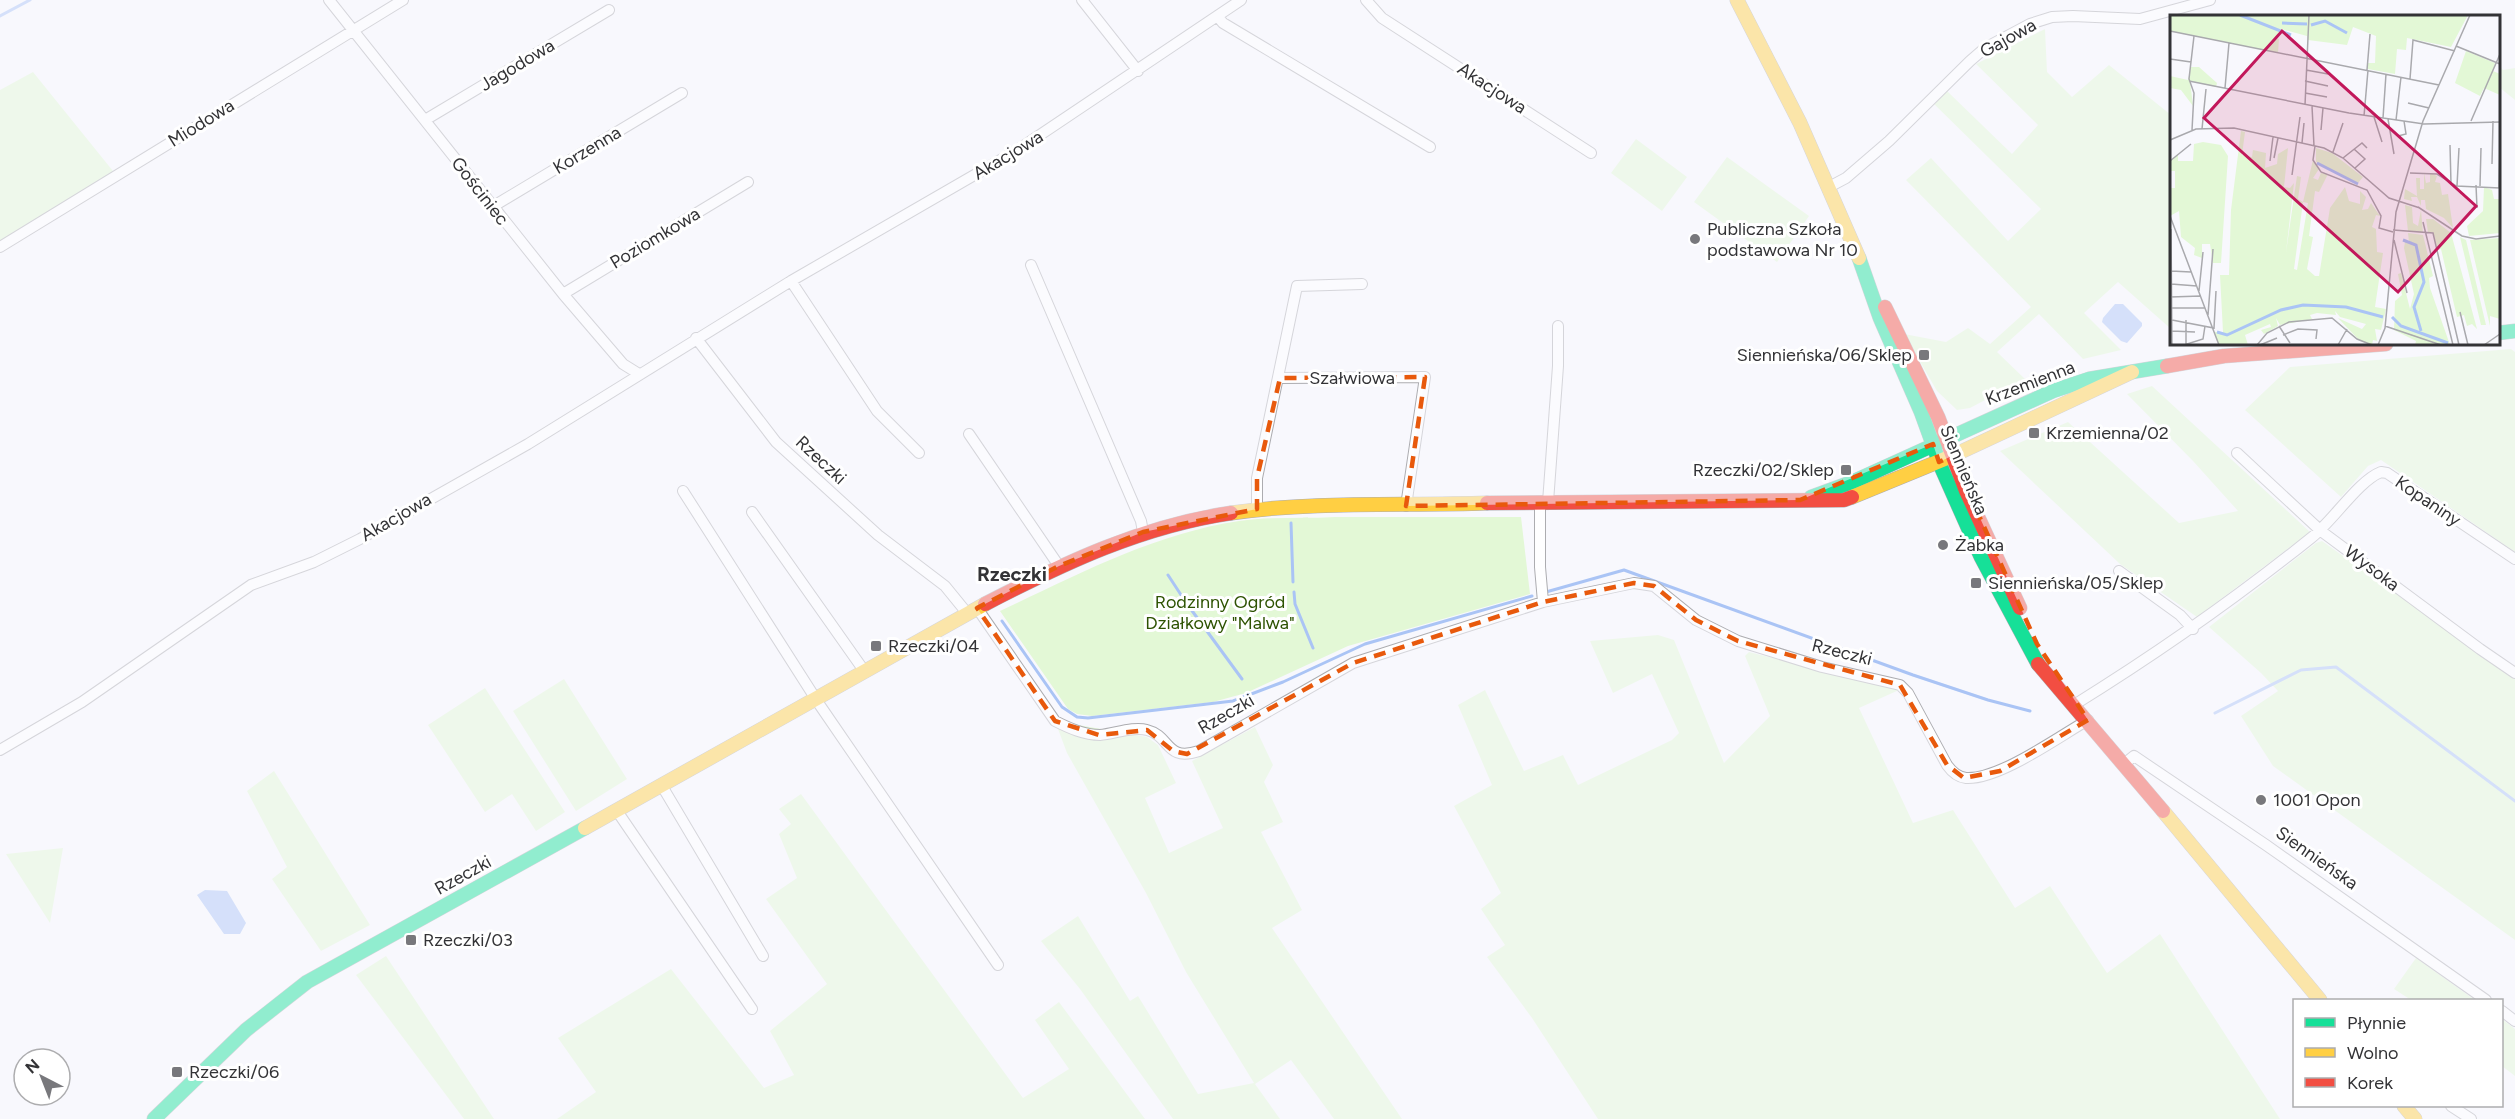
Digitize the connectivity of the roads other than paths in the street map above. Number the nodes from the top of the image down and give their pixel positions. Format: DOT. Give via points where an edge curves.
graph roads {
  1 [pos="328,0"];
  2 [pos="403,0"];
  3 [pos="1082,0"];
  4 [pos="1241,0"];
  5 [pos="1366,0"];
  6 [pos="1737,0"];
  7 [pos="2202,1"];
  8 [pos="609,10"];
  9 [pos="1217,16"];
  10 [pos="352,30"];
  11 [pos="1138,71"];
  12 [pos="682,93"];
  13 [pos="425,120"];
  14 [pos="1430,147"];
  15 [pos="1591,153"];
  16 [pos="747,182"];
  17 [pos="1829,187"];
  18 [pos="492,207"];
  19 [pos="0,247"];
  20 [pos="1031,265"];
  21 [pos="791,281"];
  22 [pos="1362,284"];
  23 [pos="563,294"];
  24 [pos="1558,326"];
  25 [pos="2515,331"];
  26 [pos="2500,333"];
  27 [pos="696,338"];
  28 [pos="2372,345"];
  29 [pos="2132,372"];
  30 [pos="639,374"];
  31 [pos="1280,378"];
  32 [pos="969,434"];
  33 [pos="1939,441"];
  34 [pos="919,453"];
  35 [pos="2237,453"];
  36 [pos="1946,459"];
  37 [pos="683,491"];
  38 [pos="1800,500"];
  39 [pos="1544,502"];
  40 [pos="1406,506"];
  41 [pos="1257,509"];
  42 [pos="752,513"];
  43 [pos="2321,531"];
  44 [pos="1143,532"];
  45 [pos="2515,559"];
  46 [pos="1059,566"];
  47 [pos="2119,571"];
  48 [pos="1543,602"];
  49 [pos="972,611"];
  50 [pos="2193,629"];
  51 [pos="865,672"];
  52 [pos="2515,673"];
  53 [pos="816,699"];
  54 [pos="2074,705"];
  55 [pos="2088,720"];
  56 [pos="0,750"];
  57 [pos="2124,764"];
  58 [pos="662,786"];
  59 [pos="617,811"];
  60 [pos="763,956"];
  61 [pos="998,965"];
  62 [pos="2319,999"];
  63 [pos="2485,999"];
  64 [pos="752,1009"];
  65 [pos="2503,1012"];
  66 [pos="2515,1021"];
  67 [pos="2405,1107"];
  68 [pos="2453,1107"];
  69 [pos="154,1119"];
  70 [pos="2415,1119"];
  71 [pos="2471,1119"];
  1 -- 10 [label="street, Gościniec"];
  2 -- 10 [label="street, Miodowa"];
  3 -- 11 [label="street"];
  4 -- 9 [label="street, Akacjowa"];
  5 -- 15 [label="street, Akacjowa" via="1382,18"];
  6 -- 17 [label="main road, Siennieńska"];
  7 -- 17 [label="street, Gajowa" via="2140,19 2073,16 2030,24 1985,48 1889,141 1846,178"];
  8 -- 13 [label="street, Jagodowa"];
  9 -- 11 [label="street, Akacjowa"];
  9 -- 14 [label="street"];
  10 -- 13 [label="street, Gościniec"];
  10 -- 19 [label="street, Miodowa"];
  11 -- 21 [label="street, Akacjowa" via="1016,151"];
  12 -- 18 [label="street, Korzenna"];
  13 -- 18 [label="street, Gościniec"];
  16 -- 23 [label="street, Poziomkowa"];
  17 -- 33 [label="main road, Siennieńska" via="1863,266 1880,318"];
  18 -- 23 [label="street, Gościniec"];
  20 -- 44 [label="street"];
  21 -- 27 [label="street, Akacjowa"];
  21 -- 34 [label="street" via="877,411"];
  22 -- 31 [label="street, Szałwiowa" via="1297,286"];
  23 -- 30 [label="street, Gościniec" via="623,364"];
  24 -- 39 [label="street" via="1558,366"];
  25 -- 26 [label="main road"];
  27 -- 30 [label="street, Akacjowa"];
  27 -- 49 [label="street, Rzeczki" via="776,442 878,535"];
  28 -- 29 [label="main road, Krzemienna" via="2224,356"];
  29 -- 33 [label="main road, Krzemienna" via="2053,390"];
  29 -- 36 [label="main road, Krzemienna"];
  30 -- 56 [label="street, Akacjowa" via="528,444 360,539 314,562 251,585 82,702"];
  31 -- 40 [label="street, Szałwiowa" via="1425,378"];
  31 -- 41 [label="street, Szałwiowa" via="1257,478"];
  32 -- 46 [label="street"];
  33 -- 36 [label="main road, Siennieńska"];
  33 -- 38 [label="main road, Rzeczki" via="1852,482"];
  35 -- 43 [label="street, Wysoka"];
  36 -- 38 [label="main road, Rzeczki" via="1845,500"];
  36 -- 54 [label="main road, Siennieńska" via="1981,557 2043,672"];
  37 -- 53 [label="street"];
  38 -- 39 [label="main road, Rzeczki"];
  39 -- 40 [label="main road, Rzeczki"];
  39 -- 48 [label="street" via="1540,567"];
  40 -- 41 [label="main road, Rzeczki"];
  41 -- 44 [label="main road, Rzeczki"];
  42 -- 51 [label="street"];
  43 -- 45 [label="street, Kopaniny" via="2369,479 2381,472"];
  43 -- 50 [label="street"];
  43 -- 52 [label="street, Wysoka"];
  44 -- 46 [label="main road, Rzeczki"];
  46 -- 49 [label="main road, Rzeczki"];
  47 -- 50 [label="street"];
  48 -- 49 [label="street, Rzeczki" via="1353,663 1187,754 1173,751 1147,730 1099,735 1055,722"];
  48 -- 55 [label="street, Rzeczki" via="1634,583 1654,586 1696,620 1738,641 1822,667 1900,685 1947,765 1964,778 2001,771"];
  49 -- 51 [label="main road, Rzeczki"];
  50 -- 54 [label="street"];
  51 -- 53 [label="main road, Rzeczki"];
  53 -- 58 [label="main road, Rzeczki"];
  53 -- 61 [label="street"];
  54 -- 55 [label="main road, Siennieńska"];
  55 -- 57 [label="main road, Siennieńska"];
  57 -- 62 [label="main road, Siennieńska"];
  57 -- 63 [label="street, Siennieńska" via="2134,756"];
  58 -- 59 [label="main road, Rzeczki"];
  58 -- 60 [label="street"];
  59 -- 64 [label="street"];
  59 -- 69 [label="main road, Rzeczki" via="307,982 236,1039"];
  65 -- 66 [label="street"];
  67 -- 70 [label="main road"];
  68 -- 71 [label="street"];
}
